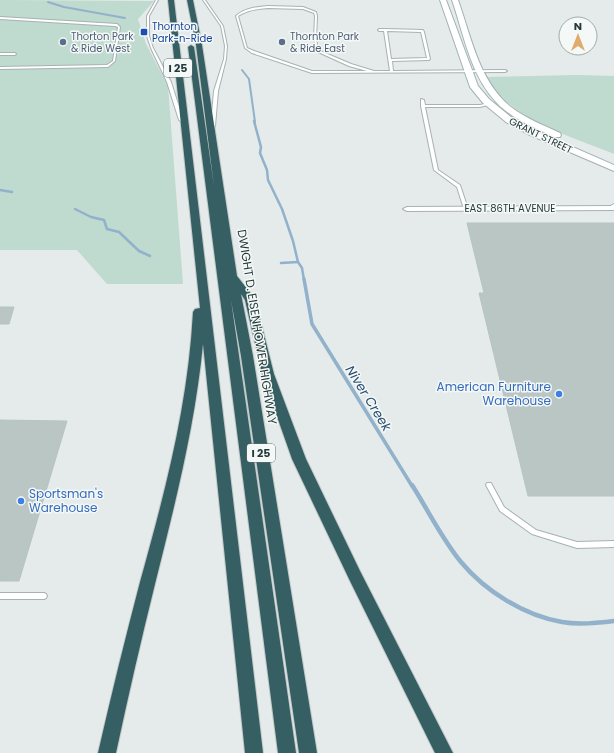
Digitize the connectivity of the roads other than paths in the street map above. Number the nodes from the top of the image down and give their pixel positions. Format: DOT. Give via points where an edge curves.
graph roads {
  1 [pos="157,0"];
  2 [pos="171,0"];
  3 [pos="186,0"];
  4 [pos="190,0"];
  5 [pos="204,0"];
  6 [pos="443,0"];
  7 [pos="455,0"];
  8 [pos="0,18"];
  9 [pos="379,30"];
  10 [pos="385,30"];
  11 [pos="0,54"];
  12 [pos="15,54"];
  13 [pos="390,60"];
  14 [pos="0,68"];
  15 [pos="468,71"];
  16 [pos="480,71"];
  17 [pos="505,71"];
  18 [pos="375,72"];
  19 [pos="392,72"];
  20 [pos="422,100"];
  21 [pos="489,104"];
  22 [pos="423,106"];
  23 [pos="212,133"];
  24 [pos="186,136"];
  25 [pos="614,159"];
  26 [pos="614,168"];
  27 [pos="613,208"];
  28 [pos="407,209"];
  29 [pos="466,209"];
  30 [pos="200,267"];
  31 [pos="232,278"];
  32 [pos="489,486"];
  33 [pos="614,544"];
  34 [pos="0,596"];
  35 [pos="44,596"];
  36 [pos="118,699"];
  37 [pos="98,753"];
  38 [pos="107,753"];
  39 [pos="254,753"];
  40 [pos="287,753"];
  41 [pos="308,753"];
  42 [pos="444,753"];
  1 -- 24 [label="lane" via="148,16 148,36 170,82"];
  2 -- 24 [label="highway, I 25"];
  3 -- 40 [label="highway"];
  4 -- 23 [label="highway, DWIGHT D. EISENHOWER HIGHWAY / I 25"];
  5 -- 23 [label="lane" via="222,26 226,46 216,91"];
  6 -- 15 [label="street, GRANT STREET"];
  7 -- 16 [label="street, GRANT STREET"];
  8 -- 14 [label="lane" via="120,27 114,62 108,66"];
  9 -- 10 [label="lane"];
  10 -- 13 [label="lane"];
  10 -- 13 [label="lane" via="423,32 429,59"];
  11 -- 12 [label="lane"];
  13 -- 19 [label="lane"];
  15 -- 16 [label="lane"];
  15 -- 19 [label="lane"];
  15 -- 21 [label="street, GRANT STREET" via="474,87"];
  16 -- 17 [label="lane"];
  16 -- 25 [label="street, GRANT STREET" via="496,97 514,112 538,126"];
  18 -- 18 [label="lane" via="350,65 317,50 315,12 303,8 254,8 242,11 238,16 246,48 253,52 312,72"];
  18 -- 19 [label="lane"];
  20 -- 22 [label="lane"];
  21 -- 22 [label="lane"];
  21 -- 26 [label="street, GRANT STREET" via="509,120 533,133"];
  22 -- 29 [label="lane" via="436,170 459,186"];
  23 -- 31 [label="highway, DWIGHT D. EISENHOWER HIGHWAY / I 25"];
  24 -- 30 [label="highway, I 25"];
  27 -- 29 [label="street, EAST 86TH AVENUE"];
  28 -- 29 [label="street, EAST 86TH AVENUE"];
  30 -- 36 [label="highway" via="197,349 183,439"];
  30 -- 39 [label="highway, I 25"];
  31 -- 41 [label="highway, DWIGHT D. EISENHOWER HIGHWAY / I 25" via="247,356"];
  31 -- 42 [label="highway" via="250,299 268,374 299,459"];
  32 -- 33 [label="lane" via="502,509 534,532 578,545"];
  34 -- 35 [label="lane"];
  36 -- 37 [label="highway"];
  36 -- 38 [label="highway"];
}
